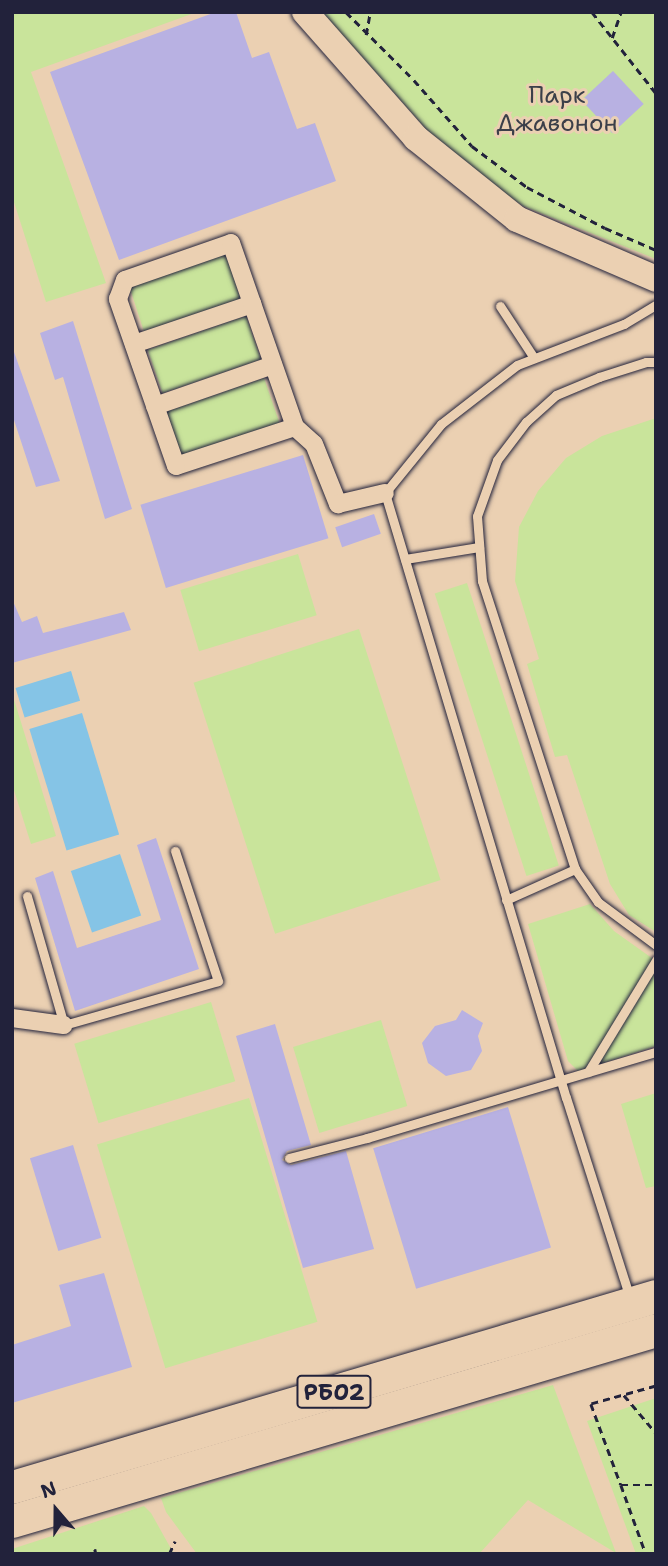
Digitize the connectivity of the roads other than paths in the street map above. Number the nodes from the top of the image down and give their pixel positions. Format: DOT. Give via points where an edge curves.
graph roads {
  1 [pos="305,12"];
  2 [pos="656,279"];
  3 [pos="252,304"];
  4 [pos="656,305"];
  5 [pos="500,306"];
  6 [pos="134,344"];
  7 [pos="534,358"];
  8 [pos="656,362"];
  9 [pos="273,365"];
  10 [pos="155,406"];
  11 [pos="295,427"];
  12 [pos="385,493"];
  13 [pos="479,547"];
  14 [pos="405,559"];
  15 [pos="175,851"];
  16 [pos="575,869"];
  17 [pos="27,896"];
  18 [pos="506,900"];
  19 [pos="656,945"];
  20 [pos="656,960"];
  21 [pos="12,1018"];
  22 [pos="64,1025"];
  23 [pos="656,1052"];
  24 [pos="588,1072"];
  25 [pos="561,1081"];
  26 [pos="289,1158"];
  27 [pos="644,1300"];
  28 [pos="656,1330"];
  29 [pos="12,1487"];
  30 [pos="12,1521"];
  1 -- 2 [label="street" via="416,138 517,219"];
  3 -- 6 [label="street"];
  3 -- 6 [label="street" via="231,243 125,281 118,299"];
  3 -- 9 [label="street"];
  4 -- 7 [label="lane" via="624,324"];
  5 -- 7 [label="lane"];
  6 -- 10 [label="street"];
  7 -- 12 [label="lane" via="517,365 441,424"];
  8 -- 13 [label="lane" via="599,377 556,395 526,422 496,460 477,516"];
  9 -- 10 [label="street"];
  9 -- 11 [label="street"];
  10 -- 11 [label="street" via="176,466"];
  11 -- 12 [label="street" via="314,444 338,504"];
  12 -- 14 [label="lane"];
  13 -- 14 [label="lane"];
  13 -- 16 [label="lane" via="482,581"];
  14 -- 18 [label="lane"];
  15 -- 22 [label="lane" via="218,981"];
  16 -- 18 [label="lane"];
  16 -- 19 [label="lane" via="598,902"];
  17 -- 22 [label="lane"];
  18 -- 25 [label="lane"];
  20 -- 24 [label="lane"];
  21 -- 22 [label="street"];
  23 -- 24 [label="lane"];
  24 -- 25 [label="lane"];
  25 -- 26 [label="lane"];
  25 -- 27 [label="lane"];
  27 -- 29 [label="highway, РБ02"];
  28 -- 30 [label="highway, РБ02"];
}
